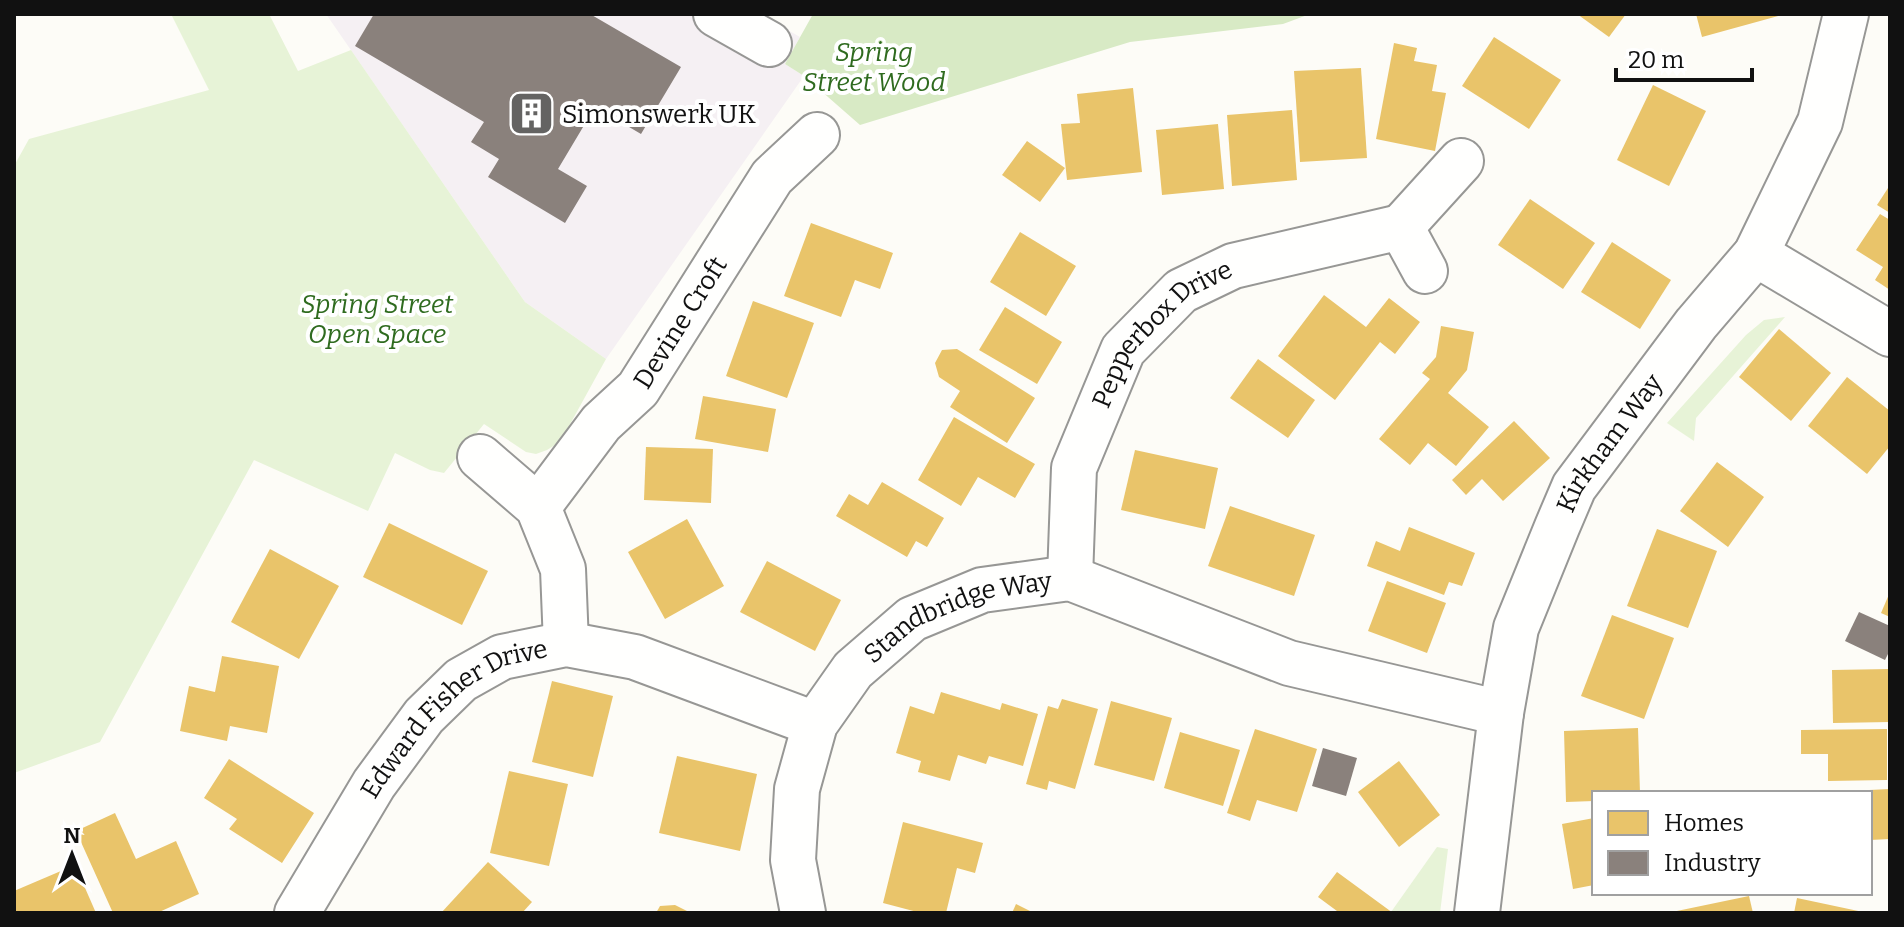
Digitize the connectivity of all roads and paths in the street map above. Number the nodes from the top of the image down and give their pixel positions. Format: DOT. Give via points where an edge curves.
graph roads {
  1 [pos="716,14"];
  2 [pos="1846,14"];
  3 [pos="769,44"];
  4 [pos="817,135"];
  5 [pos="1461,161"];
  6 [pos="1401,227"];
  7 [pos="1756,254"];
  8 [pos="1425,271"];
  9 [pos="1890,334"];
  10 [pos="480,457"];
  11 [pos="538,507"];
  12 [pos="1070,578"];
  13 [pos="566,644"];
  14 [pos="1501,713"];
  15 [pos="815,724"];
  16 [pos="297,913"];
  17 [pos="803,913"];
  18 [pos="1477,913"];
  1 -- 3 [label="street"];
  2 -- 7 [label="street, Kirkham Way" via="1820,122"];
  4 -- 11 [label="street, Devine Croft" via="772,177 638,389 601,423"];
  5 -- 6 [label="street"];
  6 -- 8 [label="street"];
  6 -- 12 [label="street, Pepperbox Drive" via="1233,266 1181,291 1123,350 1074,468"];
  7 -- 9 [label="street"];
  7 -- 14 [label="street, Kirkham Way" via="1696,324 1574,487 1516,628"];
  10 -- 11 [label="street"];
  11 -- 13 [label="street" via="563,569"];
  12 -- 14 [label="street, Standbridge Way" via="1289,663"];
  12 -- 15 [label="street, Standbridge Way" via="982,590 912,619 853,670"];
  13 -- 15 [label="street, Edward Fisher Drive" via="635,657"];
  13 -- 16 [label="street, Edward Fisher Drive" via="502,657 461,680 433,707 374,784"];
  14 -- 18 [label="street, Kirkham Way"];
  15 -- 17 [label="street, Standbridge Way" via="797,789 793,860"];
}
